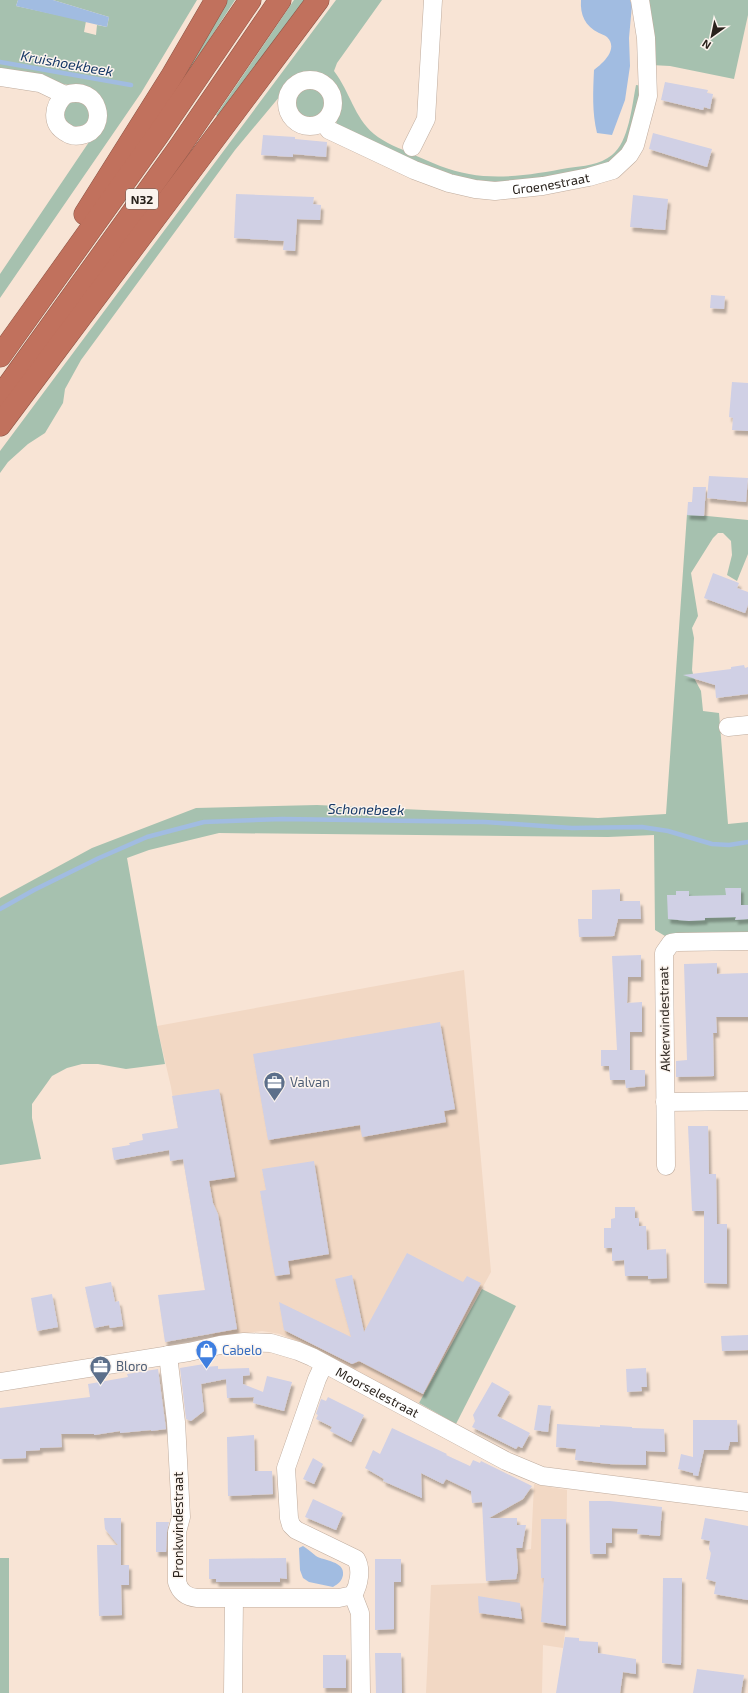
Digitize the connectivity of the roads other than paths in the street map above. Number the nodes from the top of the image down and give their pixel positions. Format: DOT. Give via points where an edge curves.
graph roads {
  1 [pos="216,0"];
  2 [pos="250,0"];
  3 [pos="280,0"];
  4 [pos="318,0"];
  5 [pos="433,0"];
  6 [pos="640,0"];
  7 [pos="0,77"];
  8 [pos="65,95"];
  9 [pos="324,122"];
  10 [pos="412,147"];
  11 [pos="39,301"];
  12 [pos="0,356"];
  13 [pos="0,397"];
  14 [pos="0,425"];
  15 [pos="748,725"];
  16 [pos="728,727"];
  17 [pos="748,941"];
  18 [pos="748,1101"];
  19 [pos="665,1102"];
  20 [pos="666,1166"];
  21 [pos="168,1355"];
  22 [pos="324,1364"];
  23 [pos="0,1382"];
  24 [pos="748,1502"];
  25 [pos="353,1595"];
  26 [pos="234,1599"];
  27 [pos="233,1693"];
  28 [pos="361,1693"];
  1 -- 11 [label="highway" via="173,74 62,250"];
  2 -- 11 [label="highway, N32" via="158,136"];
  3 -- 13 [label="highway, N32"];
  4 -- 14 [label="highway"];
  5 -- 10 [label="street" via="426,119"];
  6 -- 9 [label="street, Groenestraat" via="646,38 648,96 635,145 630,155 613,170 543,186 495,191 475,189 449,183 414,170 328,130"];
  7 -- 8 [label="street" via="40,83"];
  11 -- 12 [label="highway, N32"];
  15 -- 16 [label="street"];
  17 -- 19 [label="street, Akkerwindestraat" via="677,942 671,943 664,953"];
  18 -- 19 [label="street"];
  19 -- 20 [label="street, Akkerwindestraat"];
  21 -- 22 [label="street, Moorselestraat" via="244,1342 271,1343 298,1351"];
  21 -- 23 [label="street, Moorselestraat"];
  21 -- 26 [label="street, Pronkwindestraat" via="177,1430 180,1517 177,1532 177,1582 179,1588 190,1598"];
  22 -- 24 [label="street, Moorselestraat" via="506,1461 542,1476"];
  22 -- 25 [label="street" via="286,1468 289,1518 296,1530 356,1559 359,1564 358,1583"];
  25 -- 26 [label="street, Pronkwindestraat" via="339,1598"];
  25 -- 28 [label="street" via="360,1613"];
  26 -- 27 [label="street"];
}
